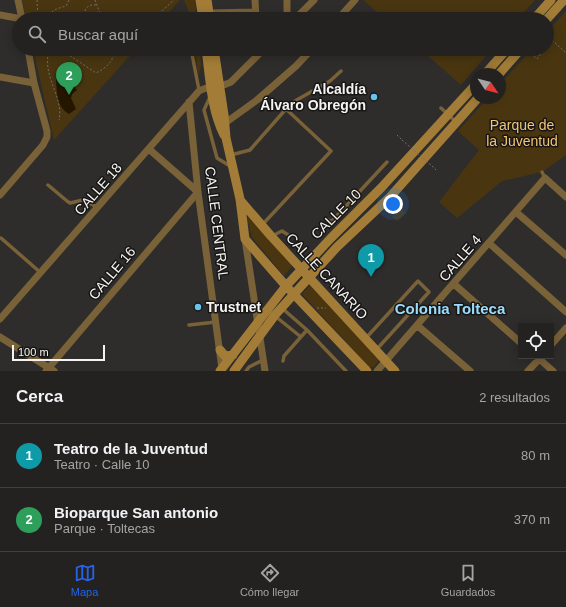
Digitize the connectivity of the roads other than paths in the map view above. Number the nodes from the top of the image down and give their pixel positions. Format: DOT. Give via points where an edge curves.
graph roads {
  1 [pos="18,0"];
  2 [pos="200,0"];
  3 [pos="207,0"];
  4 [pos="256,0"];
  5 [pos="287,0"];
  6 [pos="314,0"];
  7 [pos="355,0"];
  8 [pos="551,0"];
  9 [pos="564,0"];
  10 [pos="21,12"];
  11 [pos="205,12"];
  12 [pos="207,12"];
  13 [pos="256,12"];
  14 [pos="287,12"];
  15 [pos="303,12"];
  16 [pos="344,12"];
  17 [pos="540,12"];
  18 [pos="554,12"];
  19 [pos="0,15"];
  20 [pos="12,17"];
  21 [pos="29,56"];
  22 [pos="192,56"];
  23 [pos="207,56"];
  24 [pos="214,56"];
  25 [pos="305,56"];
  26 [pos="502,56"];
  27 [pos="515,56"];
  28 [pos="256,57"];
  29 [pos="491,68"];
  30 [pos="504,68"];
  31 [pos="341,71"];
  32 [pos="0,77"];
  33 [pos="34,83"];
  34 [pos="214,89"];
  35 [pos="470,91"];
  36 [pos="199,92"];
  37 [pos="189,102"];
  38 [pos="472,104"];
  39 [pos="441,108"];
  40 [pos="286,109"];
  41 [pos="448,115"];
  42 [pos="456,122"];
  43 [pos="223,126"];
  44 [pos="150,150"];
  45 [pos="229,155"];
  46 [pos="387,162"];
  47 [pos="231,167"];
  48 [pos="48,186"];
  49 [pos="198,192"];
  50 [pos="0,195"];
  51 [pos="566,197"];
  52 [pos="240,199"];
  53 [pos="98,208"];
  54 [pos="516,212"];
  55 [pos="326,219"];
  56 [pos="261,225"];
  57 [pos="271,236"];
  58 [pos="290,236"];
  59 [pos="1,238"];
  60 [pos="245,239"];
  61 [pos="489,243"];
  62 [pos="566,255"];
  63 [pos="301,270"];
  64 [pos="41,273"];
  65 [pos="309,277"];
  66 [pos="454,284"];
  67 [pos="286,286"];
  68 [pos="294,294"];
  69 [pos="274,301"];
  70 [pos="282,308"];
  71 [pos="271,312"];
  72 [pos="566,312"];
  73 [pos="0,319"];
  74 [pos="216,322"];
  75 [pos="257,324"];
  76 [pos="189,325"];
  77 [pos="418,326"];
  78 [pos="566,328"];
  79 [pos="307,330"];
  80 [pos="259,336"];
  81 [pos="0,337"];
  82 [pos="301,337"];
  83 [pos="366,338"];
  84 [pos="518,340"];
  85 [pos="554,342"];
  86 [pos="220,350"];
  87 [pos="376,350"];
  88 [pos="234,355"];
  89 [pos="537,359"];
  90 [pos="541,359"];
  91 [pos="263,360"];
  92 [pos="283,360"];
  93 [pos="386,361"];
  94 [pos="49,370"];
  95 [pos="222,370"];
  96 [pos="234,371"];
  97 [pos="246,371"];
  98 [pos="265,371"];
  99 [pos="346,371"];
  100 [pos="367,371"];
  101 [pos="377,371"];
  102 [pos="395,371"];
  103 [pos="470,371"];
  104 [pos="528,371"];
  105 [pos="554,371"];
  1 -- 10 [label="street"];
  2 -- 11 [label="street"];
  3 -- 12 [label="street"];
  4 -- 13 [label="street"];
  5 -- 14 [label="street"];
  6 -- 15 [label="street"];
  7 -- 16 [label="street"];
  8 -- 17 [label="street"];
  9 -- 18 [label="street"];
  19 -- 20 [label="street"];
  21 -- 33 [label="street"];
  22 -- 36 [label="lane"];
  23 -- 34 [label="street"];
  24 -- 34 [label="street"];
  25 -- 43 [label="street" via="274,86"];
  26 -- 29 [label="street"];
  27 -- 30 [label="street"];
  28 -- 34 [label="street, CALLE 18" via="231,82"];
  31 -- 40 [label="lane"];
  32 -- 33 [label="street"];
  33 -- 50 [label="street" via="47,137"];
  34 -- 36 [label="street, CALLE 18"];
  34 -- 43 [label="street"];
  34 -- 47 [label="lane" via="204,110 217,158"];
  35 -- 41 [label="street, CALLE 10"];
  36 -- 37 [label="street, CALLE 18"];
  37 -- 44 [label="street, CALLE 18"];
  37 -- 49 [label="street, CALLE CENTRAL"];
  38 -- 42 [label="street, CALLE 10"];
  39 -- 41 [label="lane"];
  40 -- 45 [label="lane" via="250,150"];
  40 -- 56 [label="lane" via="331,151"];
  41 -- 42 [label="lane"];
  41 -- 63 [label="street, CALLE 10"];
  42 -- 65 [label="street, CALLE 10" via="390,197"];
  43 -- 45 [label="street"];
  44 -- 49 [label="street"];
  44 -- 53 [label="street, CALLE 18"];
  45 -- 47 [label="street"];
  46 -- 55 [label="lane" via="334,220 331,222"];
  47 -- 52 [label="street"];
  48 -- 53 [label="lane" via="70,203 83,200"];
  49 -- 74 [label="street, CALLE CENTRAL"];
  49 -- 94 [label="street, CALLE 16"];
  51 -- 54 [label="street, CALLE 4" via="543,175"];
  52 -- 56 [label="street, CALLE CANARIO"];
  52 -- 60 [label="street"];
  53 -- 64 [label="street, CALLE 18"];
  54 -- 61 [label="street, CALLE 4"];
  54 -- 62 [label="street"];
  56 -- 57 [label="street, CALLE CANARIO"];
  57 -- 58 [label="lane" via="282,231"];
  57 -- 63 [label="street, CALLE CANARIO"];
  59 -- 64 [label="lane"];
  60 -- 67 [label="street"];
  60 -- 75 [label="street"];
  61 -- 66 [label="street, CALLE 4"];
  61 -- 72 [label="street"];
  63 -- 65 [label="street, CALLE CANARIO"];
  63 -- 67 [label="street, CALLE 10"];
  64 -- 73 [label="street, CALLE 18"];
  65 -- 68 [label="street, CALLE 10"];
  65 -- 83 [label="street, CALLE CANARIO"];
  66 -- 77 [label="street, CALLE 4"];
  66 -- 84 [label="street"];
  67 -- 68 [label="street"];
  67 -- 69 [label="street, CALLE 10"];
  68 -- 70 [label="street, CALLE 10"];
  68 -- 100 [label="street"];
  69 -- 70 [label="lane"];
  69 -- 71 [label="street, CALLE 10"];
  70 -- 71 [label="street, CALLE 10"];
  70 -- 79 [label="lane"];
  71 -- 75 [label="street, CALLE 10"];
  71 -- 80 [label="street, CALLE 10"];
  71 -- 82 [label="lane"];
  74 -- 76 [label="lane"];
  74 -- 86 [label="street, CALLE CENTRAL"];
  75 -- 80 [label="street"];
  75 -- 88 [label="street, CALLE 10"];
  77 -- 93 [label="street, CALLE 4"];
  77 -- 103 [label="street"];
  78 -- 85 [label="street"];
  79 -- 82 [label="lane"];
  79 -- 99 [label="lane"];
  80 -- 91 [label="street"];
  80 -- 96 [label="street, CALLE 10"];
  81 -- 94 [label="street"];
  82 -- 92 [label="lane"];
  83 -- 87 [label="street, CALLE CANARIO"];
  83 -- 87 [label="lane" via="418,281 429,292"];
  86 -- 88 [label="street" via="225,356"];
  86 -- 95 [label="street, CALLE CENTRAL"];
  87 -- 93 [label="street, CALLE CANARIO"];
  88 -- 95 [label="street, CALLE 10"];
  89 -- 104 [label="street"];
  90 -- 105 [label="street"];
  91 -- 97 [label="lane"];
  91 -- 98 [label="street"];
  93 -- 101 [label="street, CALLE 4"];
  93 -- 102 [label="street, CALLE CANARIO"];
}
